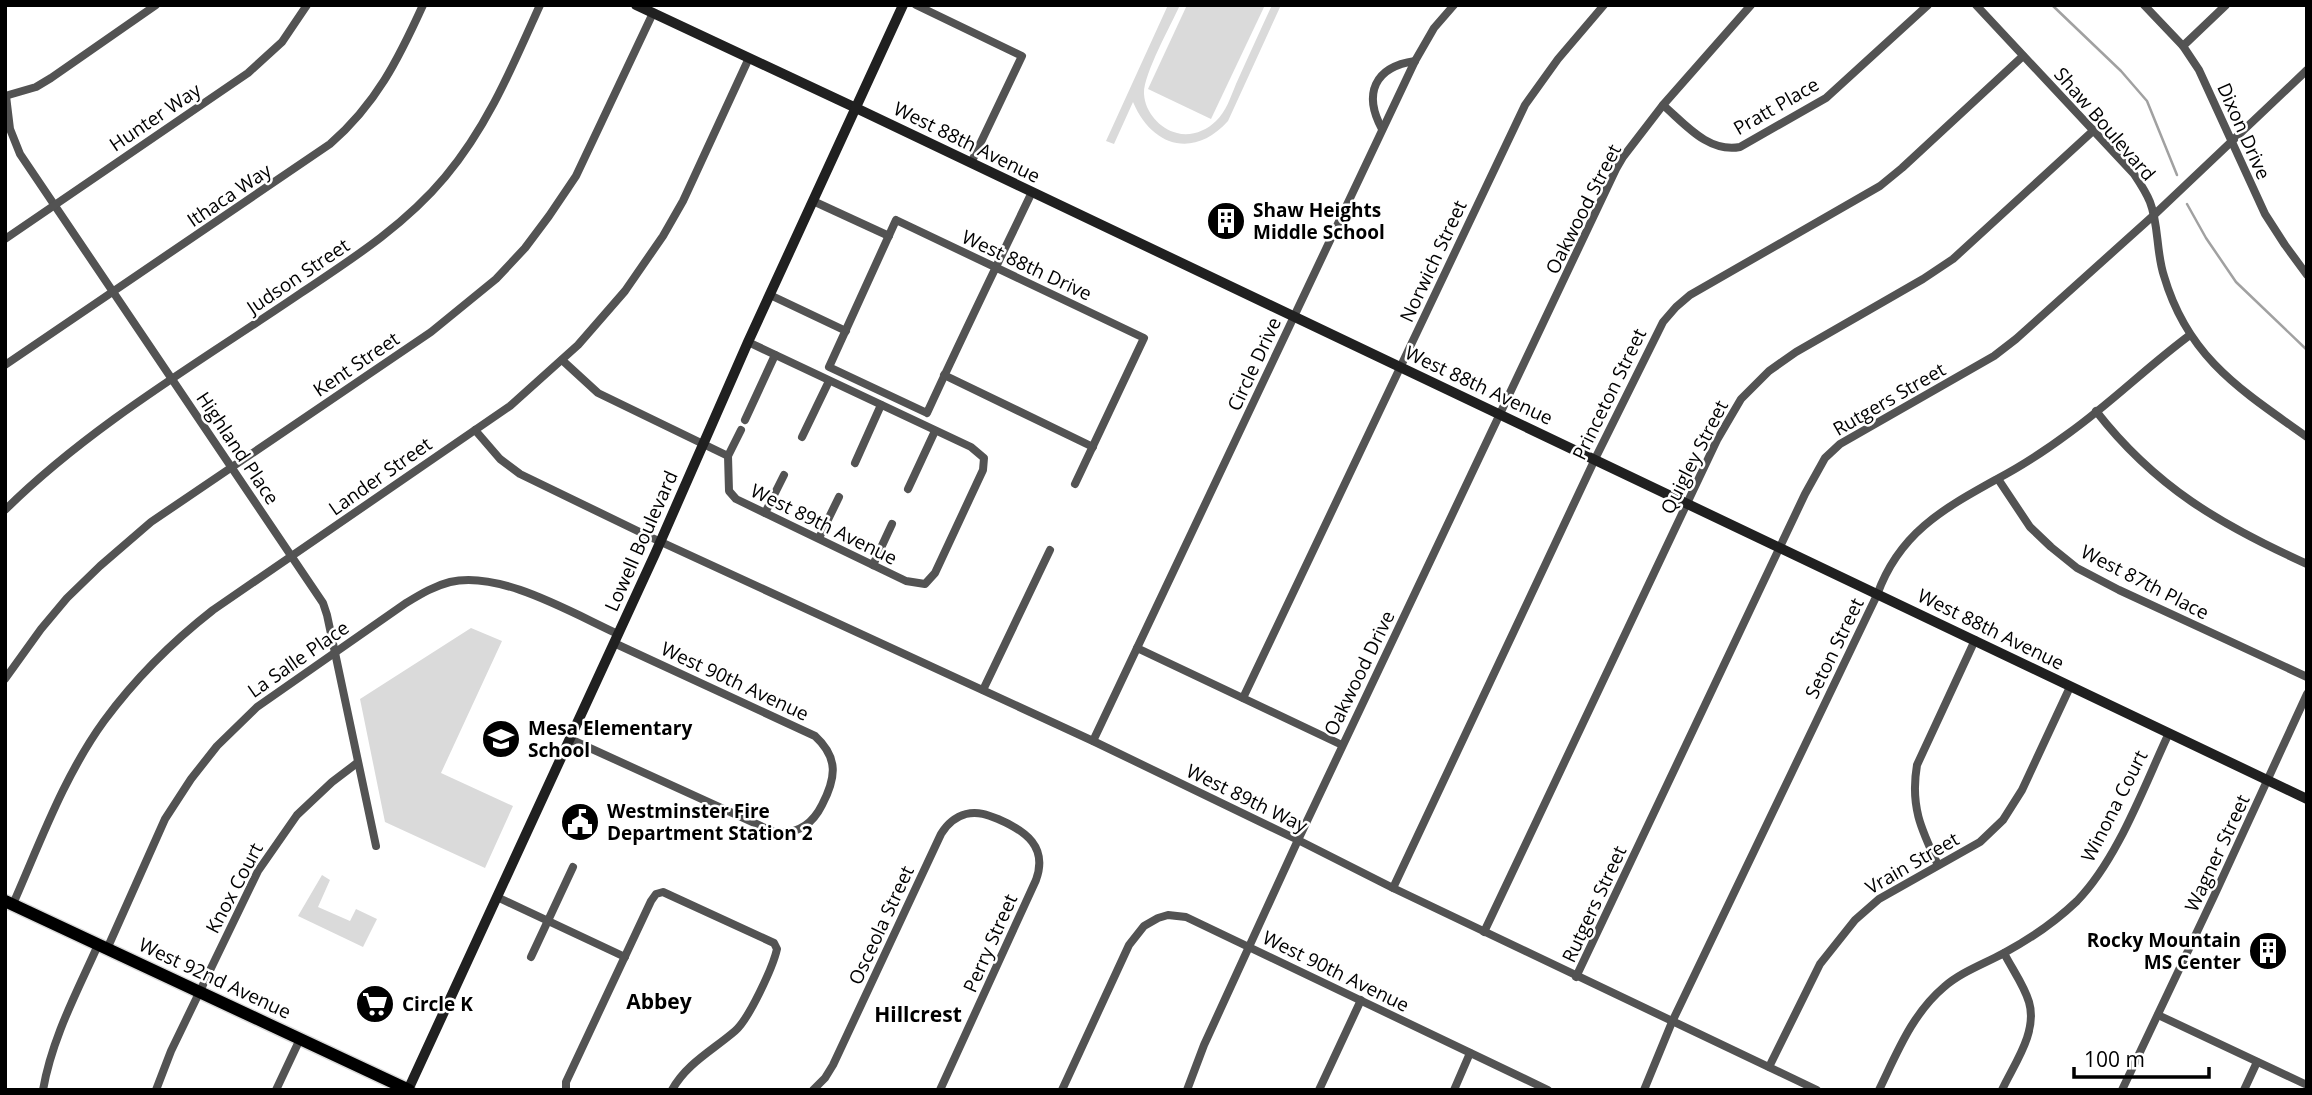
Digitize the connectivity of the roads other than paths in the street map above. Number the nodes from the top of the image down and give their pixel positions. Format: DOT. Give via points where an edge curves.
graph roads {
  1 [pos="156,5"];
  2 [pos="307,5"];
  3 [pos="423,5"];
  4 [pos="540,5"];
  5 [pos="636,5"];
  6 [pos="903,5"];
  7 [pos="916,5"];
  8 [pos="1454,5"];
  9 [pos="1604,5"];
  10 [pos="1751,5"];
  11 [pos="1928,5"];
  12 [pos="1976,5"];
  13 [pos="2144,5"];
  14 [pos="2226,5"];
  15 [pos="653,13"];
  16 [pos="2183,46"];
  17 [pos="2023,56"];
  18 [pos="749,58"];
  19 [pos="1415,61"];
  20 [pos="2307,71"];
  21 [pos="6,96"];
  22 [pos="1663,105"];
  23 [pos="856,108"];
  24 [pos="1382,129"];
  25 [pos="2094,130"];
  26 [pos="2232,142"];
  27 [pos="971,163"];
  28 [pos="1032,192"];
  29 [pos="813,201"];
  30 [pos="54,206"];
  31 [pos="2154,215"];
  32 [pos="889,236"];
  33 [pos="5,239"];
  34 [pos="996,268"];
  35 [pos="2307,275"];
  36 [pos="114,292"];
  37 [pos="770,295"];
  38 [pos="1294,317"];
  39 [pos="846,331"];
  40 [pos="2190,335"];
  41 [pos="748,342"];
  42 [pos="775,355"];
  43 [pos="562,360"];
  44 [pos="5,365"];
  45 [pos="1401,367"];
  46 [pos="944,375"];
  47 [pos="173,380"];
  48 [pos="829,382"];
  49 [pos="881,405"];
  50 [pos="2096,411"];
  51 [pos="1500,414"];
  52 [pos="745,420"];
  53 [pos="475,430"];
  54 [pos="741,430"];
  55 [pos="935,430"];
  56 [pos="802,437"];
  57 [pos="2307,437"];
  58 [pos="703,443"];
  59 [pos="1093,447"];
  60 [pos="728,456"];
  61 [pos="1595,459"];
  62 [pos="855,463"];
  63 [pos="232,467"];
  64 [pos="784,475"];
  65 [pos="1998,479"];
  66 [pos="1075,484"];
  67 [pos="908,489"];
  68 [pos="839,497"];
  69 [pos="1688,503"];
  70 [pos="5,510"];
  71 [pos="765,513"];
  72 [pos="892,523"];
  73 [pos="819,538"];
  74 [pos="660,542"];
  75 [pos="1780,548"];
  76 [pos="1050,550"];
  77 [pos="290,555"];
  78 [pos="2307,564"];
  79 [pos="873,565"];
  80 [pos="1877,595"];
  81 [pos="616,638"];
  82 [pos="1975,640"];
  83 [pos="1137,648"];
  84 [pos="334,653"];
  85 [pos="2307,677"];
  86 [pos="5,679"];
  87 [pos="2070,687"];
  88 [pos="983,690"];
  89 [pos="2307,695"];
  90 [pos="1243,698"];
  91 [pos="2169,733"];
  92 [pos="569,739"];
  93 [pos="1093,741"];
  94 [pos="1342,745"];
  95 [pos="357,764"];
  96 [pos="2267,780"];
  97 [pos="2307,799"];
  98 [pos="1002,821"];
  99 [pos="1298,840"];
  100 [pos="376,846"];
  101 [pos="1938,865"];
  102 [pos="573,867"];
  103 [pos="1393,888"];
  104 [pos="497,897"];
  105 [pos="9,903"];
  106 [pos="548,920"];
  107 [pos="1484,932"];
  108 [pos="103,947"];
  109 [pos="1250,947"];
  110 [pos="2004,953"];
  111 [pos="531,957"];
  112 [pos="625,957"];
  113 [pos="1576,977"];
  114 [pos="200,991"];
  115 [pos="1361,1000"];
  116 [pos="2158,1015"];
  117 [pos="1672,1022"];
  118 [pos="300,1039"];
  119 [pos="1470,1053"];
  120 [pos="2257,1062"];
  121 [pos="1769,1067"];
  122 [pos="2307,1085"];
  123 [pos="43,1090"];
  124 [pos="156,1090"];
  125 [pos="276,1090"];
  126 [pos="409,1090"];
  127 [pos="566,1090"];
  128 [pos="672,1090"];
  129 [pos="813,1090"];
  130 [pos="940,1090"];
  131 [pos="1062,1090"];
  132 [pos="1187,1090"];
  133 [pos="1319,1090"];
  134 [pos="1454,1090"];
  135 [pos="1548,1090"];
  136 [pos="1644,1090"];
  137 [pos="1817,1090"];
  138 [pos="1879,1090"];
  139 [pos="2002,1090"];
  140 [pos="2122,1090"];
  141 [pos="2244,1090"];
  1 -- 21 [label="street" via="43,82"];
  2 -- 30 [label="street, Hunter Way" via="282,42 255,68"];
  3 -- 36 [label="street, Ithaca Way" via="390,73 338,138"];
  4 -- 47 [label="street, Judson Street" via="488,116 425,200 364,251"];
  5 -- 15 [label="street, West 88th Avenue"];
  6 -- 23 [label="street, Lowell Boulevard"];
  7 -- 27 [label="street" via="1022,56"];
  8 -- 19 [label="street, Circle Drive"];
  9 -- 45 [label="street, Norwich Street" via="1525,105"];
  10 -- 22 [label="street, Oakwood Street"];
  11 -- 22 [label="street, Pratt Place" via="1826,98 1740,147 1709,143"];
  12 -- 17 [label="street, Shaw Boulevard"];
  13 -- 16 [label="street, Dixon Drive"];
  14 -- 16 [label="street"];
  15 -- 18 [label="street, West 88th Avenue"];
  15 -- 63 [label="street, Kent Street" via="576,176 503,271 431,332"];
  16 -- 26 [label="street, Dixon Drive"];
  17 -- 25 [label="street, Shaw Boulevard"];
  17 -- 61 [label="street, Princeton Street" via="1880,186 1699,289 1676,307 1653,340"];
  18 -- 23 [label="street, West 88th Avenue"];
  18 -- 43 [label="street, Lander Street" via="663,236 604,317"];
  19 -- 24 [label="street, Circle Drive"];
  19 -- 24 [label="street" via="1390,67 1373,90 1374,114"];
  20 -- 26 [label="street, Rutgers Street"];
  21 -- 30 [label="street, Highland Place" via="15,143"];
  22 -- 51 [label="street, Oakwood Street" via="1616,169"];
  23 -- 27 [label="street, West 88th Avenue"];
  23 -- 29 [label="street, Lowell Boulevard"];
  24 -- 38 [label="street, Circle Drive"];
  25 -- 31 [label="street, Shaw Boulevard" via="2134,174"];
  25 -- 69 [label="street, Quigley Street" via="1953,259 1796,352 1749,389 1727,421"];
  26 -- 31 [label="street, Rutgers Street"];
  26 -- 35 [label="street, Dixon Drive" via="2269,221"];
  27 -- 28 [label="street, West 88th Avenue"];
  28 -- 34 [label="street"];
  28 -- 38 [label="street, West 88th Avenue"];
  29 -- 32 [label="street"];
  29 -- 37 [label="street, Lowell Boulevard"];
  30 -- 33 [label="street, Hunter Way"];
  30 -- 36 [label="street, Highland Place"];
  31 -- 40 [label="street, Shaw Boulevard" via="2164,277"];
  31 -- 75 [label="street, Rutgers Street" via="2005,348 1832,451 1817,471"];
  32 -- 34 [label="street, West 88th Drive" via="897,220"];
  32 -- 39 [label="street"];
  34 -- 46 [label="street"];
  34 -- 59 [label="street, West 88th Drive" via="1144,338"];
  36 -- 44 [label="street, Ithaca Way"];
  36 -- 47 [label="street, Highland Place"];
  37 -- 39 [label="street"];
  37 -- 41 [label="street, Lowell Boulevard"];
  38 -- 45 [label="street, West 88th Avenue"];
  38 -- 83 [label="street, Circle Drive"];
  39 -- 46 [label="street" via="829,367 927,413"];
  40 -- 50 [label="street, Seton Street"];
  40 -- 57 [label="street, Shaw Boulevard" via="2233,383"];
  41 -- 42 [label="street"];
  41 -- 58 [label="street, Lowell Boulevard"];
  42 -- 48 [label="street"];
  42 -- 52 [label="street"];
  43 -- 53 [label="street, Lander Street"];
  43 -- 58 [label="street" via="598,393"];
  45 -- 51 [label="street, West 88th Avenue"];
  45 -- 90 [label="street, Norwich Street"];
  46 -- 59 [label="street"];
  47 -- 63 [label="street, Highland Place"];
  47 -- 70 [label="street, Judson Street" via="71,452"];
  48 -- 49 [label="street"];
  48 -- 56 [label="street"];
  49 -- 55 [label="street"];
  49 -- 62 [label="street"];
  50 -- 65 [label="street, Seton Street"];
  50 -- 78 [label="street" via="2134,454 2194,505"];
  51 -- 61 [label="street, West 88th Avenue"];
  51 -- 94 [label="street, Oakwood Drive"];
  53 -- 74 [label="street, West 89th Way" via="520,474"];
  53 -- 77 [label="street, Lander Street"];
  54 -- 60 [label="street"];
  55 -- 67 [label="street"];
  55 -- 79 [label="street, West 89th Avenue" via="984,457 983,470 935,573 925,584 906,581"];
  58 -- 60 [label="street"];
  58 -- 74 [label="street, Lowell Boulevard"];
  59 -- 66 [label="street"];
  60 -- 71 [label="street, West 89th Avenue" via="729,491"];
  61 -- 69 [label="street, West 88th Avenue"];
  61 -- 103 [label="street, Princeton Street"];
  63 -- 77 [label="street, Highland Place"];
  63 -- 86 [label="street, Kent Street" via="151,522 100,566 67,598"];
  64 -- 71 [label="street"];
  65 -- 80 [label="street, Seton Street" via="1939,513 1911,537 1891,563"];
  65 -- 85 [label="street, West 87th Place" via="2030,527 2077,568"];
  68 -- 73 [label="street"];
  69 -- 75 [label="street, West 88th Avenue"];
  69 -- 107 [label="street, Quigley Street"];
  71 -- 73 [label="street, West 89th Avenue"];
  72 -- 79 [label="street"];
  73 -- 79 [label="street, West 89th Avenue"];
  74 -- 81 [label="street, Lowell Boulevard"];
  74 -- 88 [label="street, West 89th Way"];
  75 -- 80 [label="street, West 88th Avenue"];
  75 -- 113 [label="street, Rutgers Street"];
  76 -- 88 [label="street"];
  77 -- 84 [label="street, Highland Place" via="323,603"];
  77 -- 105 [label="street, Lander Street" via="185,632 118,703 73,772"];
  80 -- 82 [label="street, West 88th Avenue"];
  80 -- 117 [label="street, Seton Street"];
  81 -- 84 [label="street, La Salle Place" via="517,589 487,580 459,580 430,589"];
  81 -- 92 [label="street, Lowell Boulevard"];
  81 -- 92 [label="street, West 90th Avenue" via="815,736 827,749 832,785 813,820 802,829 774,832"];
  82 -- 87 [label="street, West 88th Avenue"];
  82 -- 101 [label="street" via="1917,765 1913,784 1919,824"];
  83 -- 90 [label="street"];
  83 -- 93 [label="street, Circle Drive"];
  84 -- 95 [label="street, Highland Place"];
  84 -- 108 [label="street, La Salle Place" via="245,718 191,779 165,819"];
  87 -- 91 [label="street, West 88th Avenue"];
  87 -- 101 [label="street, Vrain Street" via="2003,820 1980,842"];
  88 -- 93 [label="street, West 89th Way"];
  89 -- 96 [label="street, Wagner Street"];
  90 -- 94 [label="street"];
  91 -- 96 [label="street, West 88th Avenue"];
  91 -- 110 [label="street, Winona Court" via="2114,848 2085,891 2037,934"];
  92 -- 104 [label="street, Lowell Boulevard"];
  93 -- 99 [label="street, West 89th Way"];
  94 -- 99 [label="street, Oakwood Drive"];
  95 -- 100 [label="street, Highland Place"];
  95 -- 114 [label="street, Knox Court" via="306,806 277,841 258,870"];
  96 -- 97 [label="street, West 88th Avenue"];
  96 -- 116 [label="street, Wagner Street"];
  98 -- 129 [label="street, Osceola Street" via="970,813 945,828 834,1065"];
  98 -- 130 [label="street, Perry Street" via="1031,839 1038,853 1038,874"];
  99 -- 103 [label="street, West 89th Way"];
  99 -- 109 [label="street, Oakwood Drive"];
  101 -- 121 [label="street, Vrain Street" via="1879,899 1839,938 1820,964"];
  102 -- 106 [label="street"];
  103 -- 107 [label="street, West 89th Way"];
  104 -- 106 [label="street"];
  104 -- 126 [label="street, Lowell Boulevard"];
  105 -- 108 [label="main road, West 92nd Avenue"];
  106 -- 111 [label="street"];
  106 -- 112 [label="street"];
  107 -- 113 [label="street, West 89th Way"];
  108 -- 114 [label="main road, West 92nd Avenue"];
  108 -- 123 [label="street, La Salle Place" via="59,1032"];
  109 -- 115 [label="street, West 90th Avenue"];
  109 -- 131 [label="street, West 90th Avenue" via="1186,917 1168,915 1144,926 1129,945"];
  109 -- 132 [label="street, Oakwood Drive"];
  110 -- 138 [label="street, Winona Court" via="1952,981 1921,1010"];
  110 -- 139 [label="street" via="2029,1002 2031,1019 2028,1037"];
  112 -- 127 [label="street"];
  112 -- 128 [label="street" via="658,892 776,946 741,1025 683,1072"];
  113 -- 117 [label="street, West 89th Way"];
  114 -- 118 [label="main road, West 92nd Avenue"];
  114 -- 124 [label="street, Knox Court"];
  115 -- 119 [label="street, West 90th Avenue"];
  115 -- 133 [label="street"];
  116 -- 120 [label="street"];
  116 -- 140 [label="street, Wagner Street"];
  117 -- 121 [label="street, West 89th Way"];
  117 -- 136 [label="street, Seton Street"];
  118 -- 125 [label="street"];
  118 -- 126 [label="main road, West 92nd Avenue"];
  119 -- 134 [label="street"];
  119 -- 135 [label="street, West 90th Avenue"];
  120 -- 122 [label="street"];
  120 -- 141 [label="street"];
  121 -- 137 [label="street, West 89th Way"];
}
